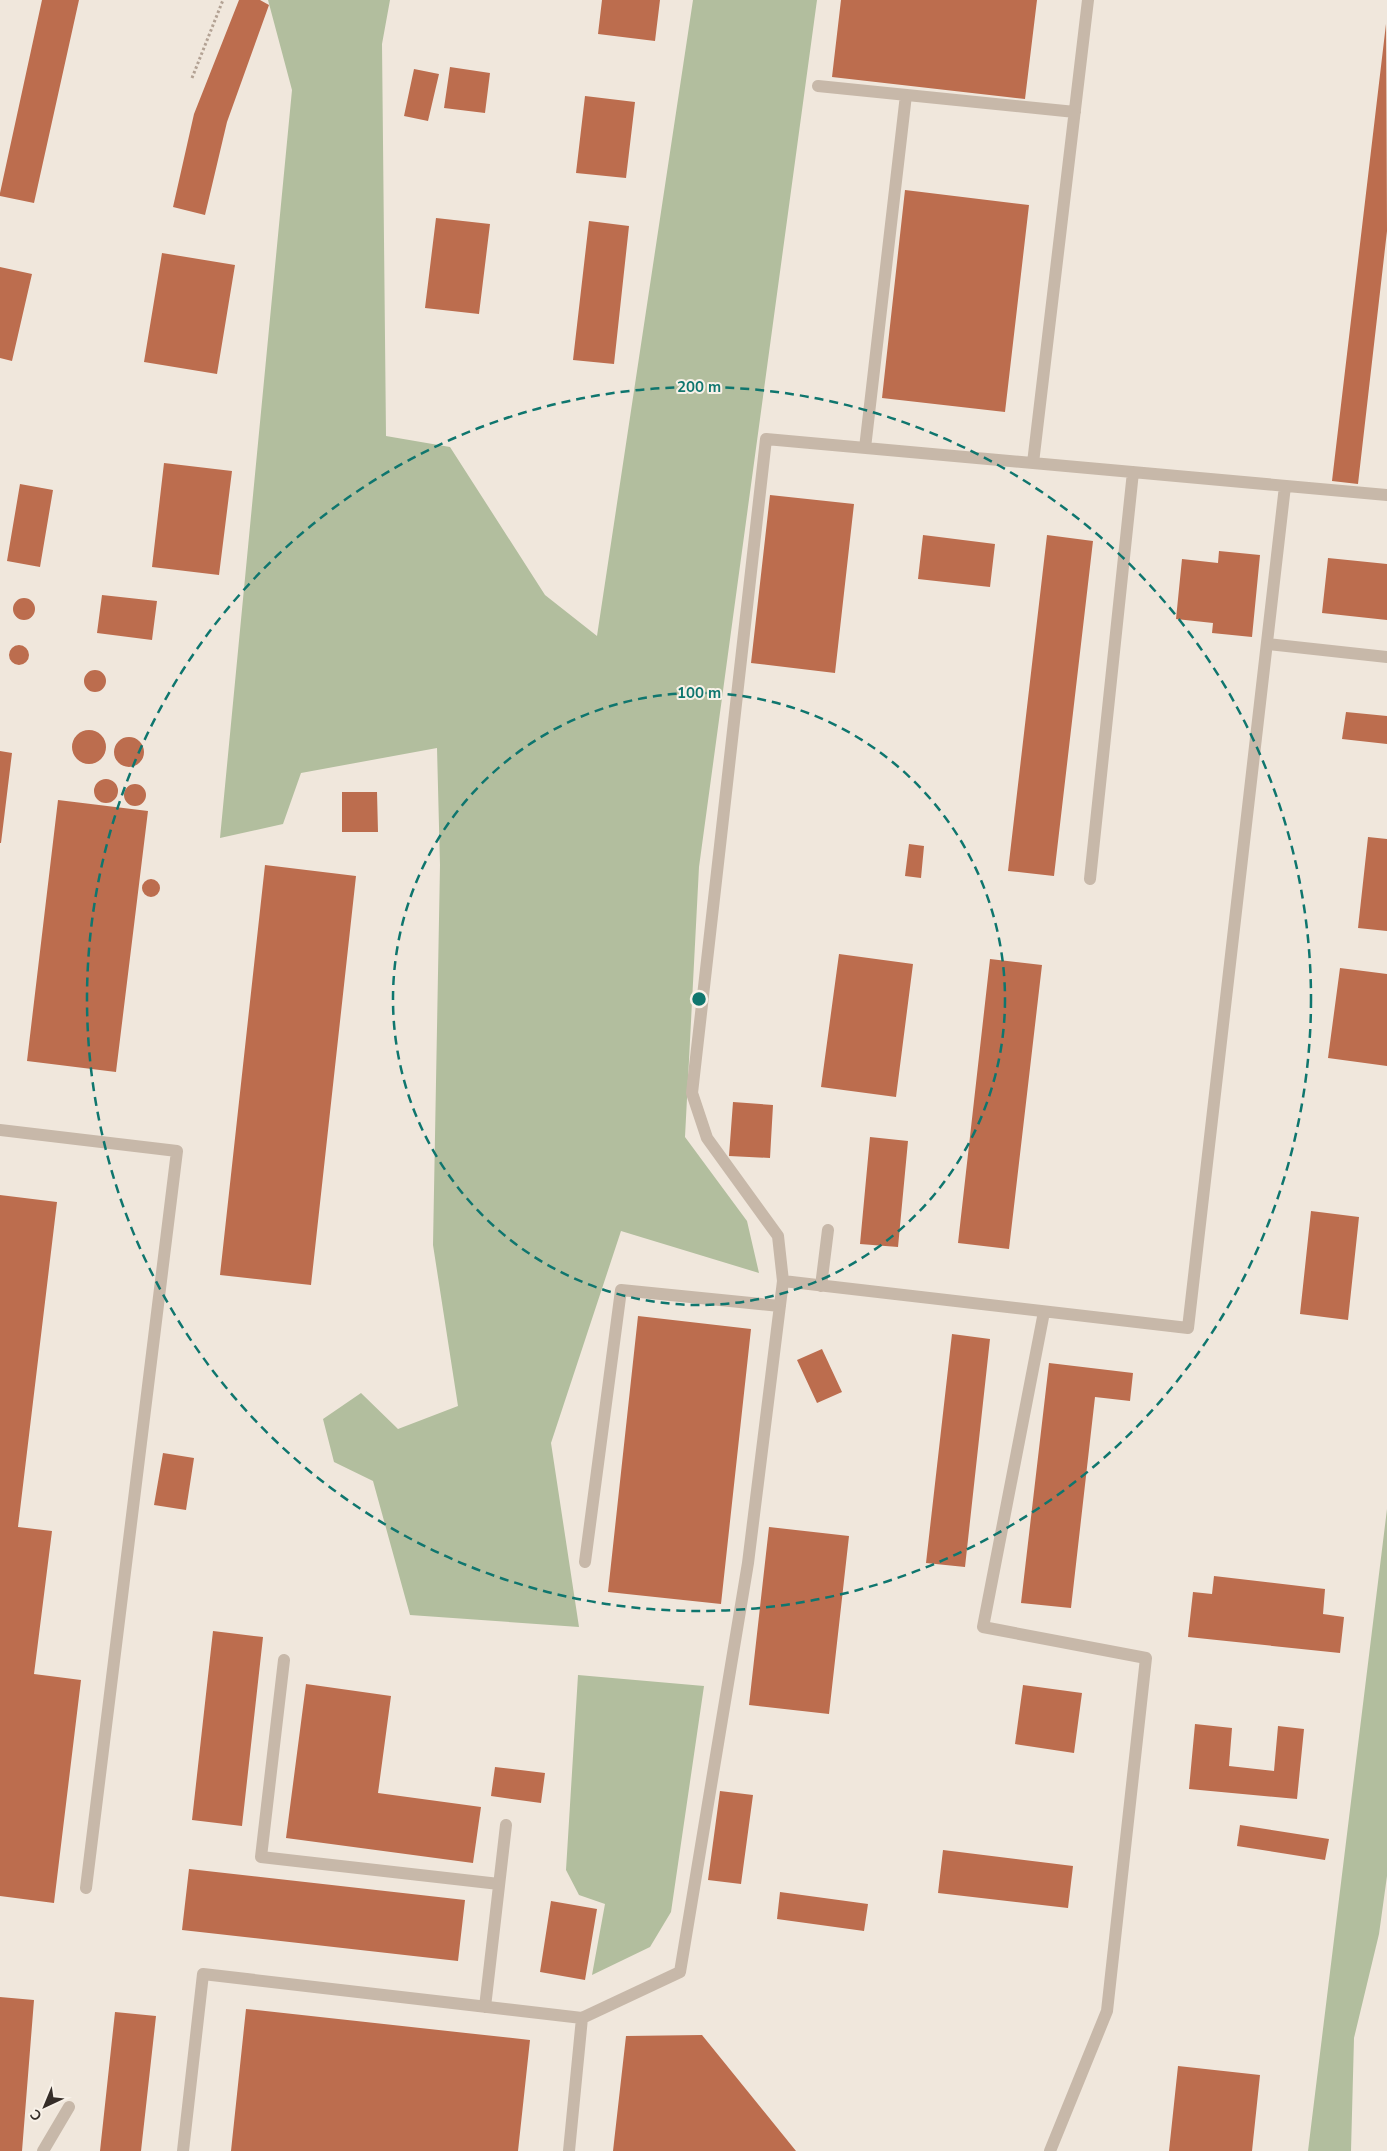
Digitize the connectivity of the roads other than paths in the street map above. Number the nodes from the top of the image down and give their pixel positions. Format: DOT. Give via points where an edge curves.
graph roads {
  1 [pos="1088,0"];
  2 [pos="818,86"];
  3 [pos="906,95"];
  4 [pos="1075,112"];
  5 [pos="865,448"];
  6 [pos="1033,463"];
  7 [pos="1133,472"];
  8 [pos="1285,486"];
  9 [pos="1387,495"];
  10 [pos="1267,644"];
  11 [pos="1387,656"];
  12 [pos="1090,879"];
  13 [pos="0,1130"];
  14 [pos="828,1230"];
  15 [pos="783,1281"];
  16 [pos="821,1286"];
  17 [pos="780,1306"];
  18 [pos="1044,1312"];
  19 [pos="585,1562"];
  20 [pos="284,1660"];
  21 [pos="506,1825"];
  22 [pos="499,1884"];
  23 [pos="86,1888"];
  24 [pos="485,2007"];
  25 [pos="582,2018"];
  26 [pos="69,2107"];
  27 [pos="43,2151"];
  28 [pos="183,2151"];
  29 [pos="569,2151"];
  30 [pos="1050,2151"];
  1 -- 4 [label="lane"];
  2 -- 3 [label="lane"];
  3 -- 4 [label="lane"];
  3 -- 5 [label="lane"];
  4 -- 6 [label="lane"];
  5 -- 6 [label="lane"];
  5 -- 15 [label="lane" via="766,439 692,1093 707,1138 778,1236"];
  6 -- 7 [label="lane"];
  7 -- 8 [label="lane"];
  7 -- 12 [label="lane"];
  8 -- 9 [label="lane"];
  8 -- 10 [label="lane"];
  10 -- 11 [label="lane"];
  10 -- 18 [label="lane" via="1188,1328"];
  13 -- 23 [label="lane" via="177,1151"];
  14 -- 16 [label="lane"];
  15 -- 16 [label="lane"];
  15 -- 17 [label="lane"];
  16 -- 18 [label="lane"];
  17 -- 19 [label="lane" via="621,1290"];
  17 -- 25 [label="lane" via="748,1563 680,1972"];
  18 -- 30 [label="lane" via="983,1627 1146,1658 1106,2011"];
  20 -- 22 [label="lane" via="261,1857"];
  21 -- 22 [label="lane"];
  22 -- 24 [label="lane"];
  24 -- 25 [label="lane"];
  24 -- 28 [label="lane" via="203,1974"];
  25 -- 29 [label="lane"];
  26 -- 27 [label="lane"];
}
